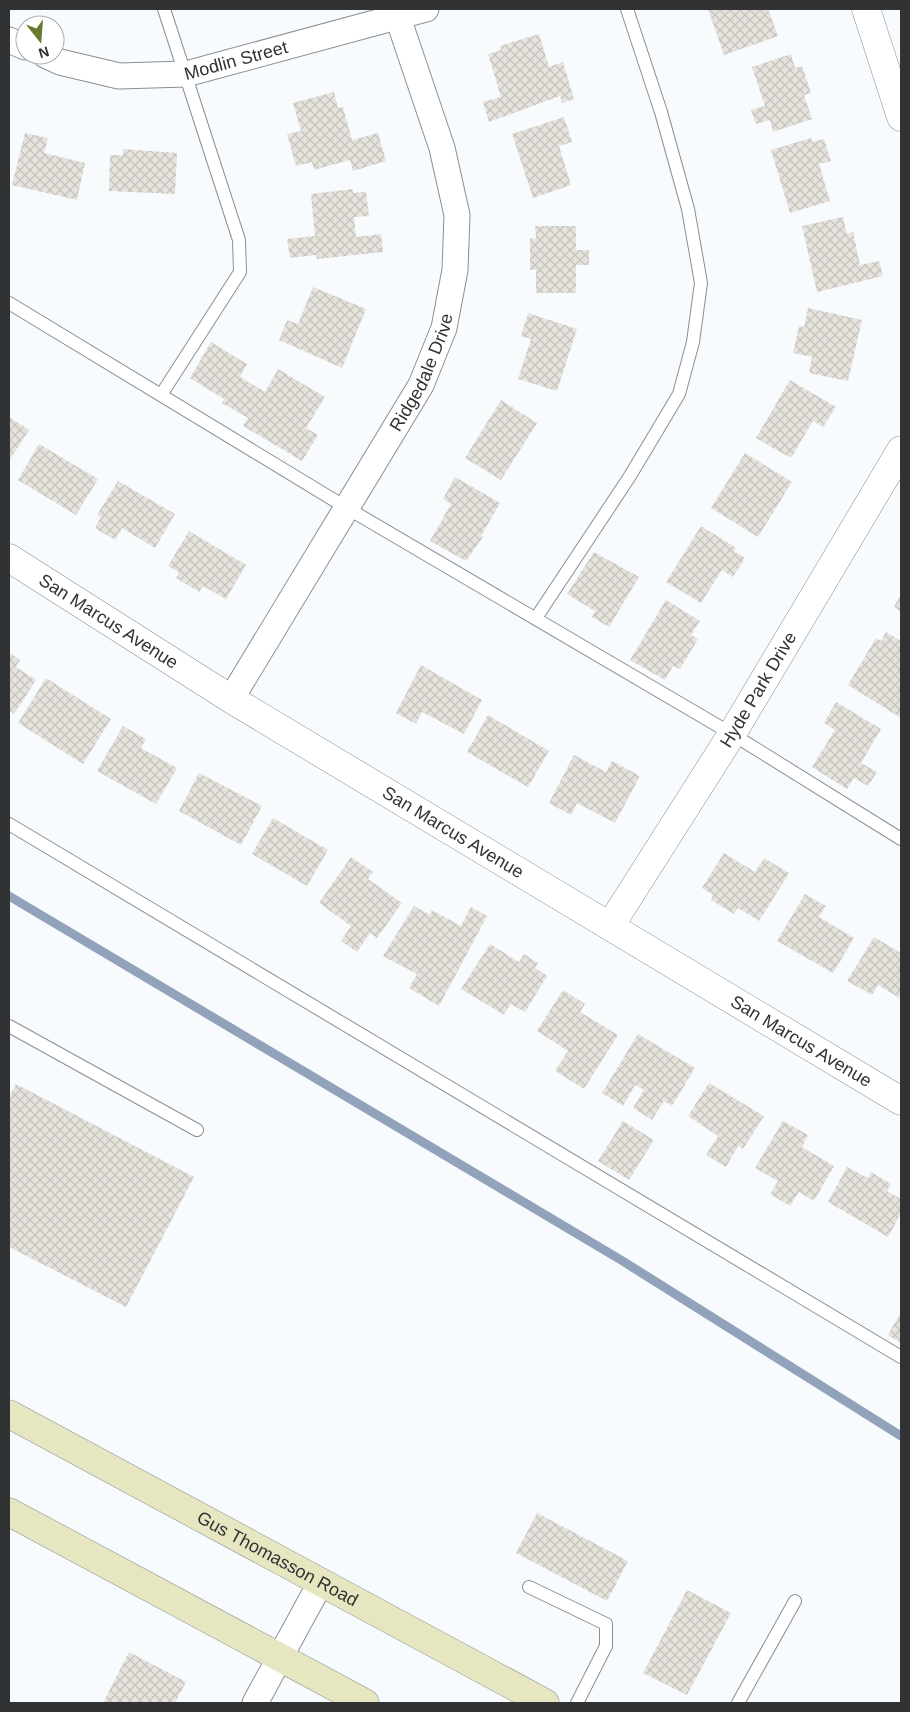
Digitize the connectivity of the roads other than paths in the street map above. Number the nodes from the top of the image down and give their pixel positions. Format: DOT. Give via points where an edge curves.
graph roads {
  1 [pos="164,9"];
  2 [pos="426,9"];
  3 [pos="628,9"];
  4 [pos="866,9"];
  5 [pos="397,13"];
  6 [pos="65,63"];
  7 [pos="186,74"];
  8 [pos="901,117"];
  9 [pos="9,303"];
  10 [pos="161,395"];
  11 [pos="901,450"];
  12 [pos="347,508"];
  13 [pos="9,558"];
  14 [pos="536,618"];
  15 [pos="231,699"];
  16 [pos="732,734"];
  17 [pos="9,824"];
  18 [pos="901,839"];
  19 [pos="610,926"];
  20 [pos="9,1026"];
  21 [pos="901,1101"];
  22 [pos="197,1130"];
  23 [pos="901,1357"];
  24 [pos="9,1414"];
  25 [pos="9,1512"];
  26 [pos="321,1582"];
  27 [pos="529,1587"];
  28 [pos="795,1601"];
  29 [pos="280,1658"];
  30 [pos="255,1703"];
  31 [pos="365,1703"];
  32 [pos="545,1703"];
  33 [pos="577,1703"];
  34 [pos="738,1703"];
  1 -- 7 [label="lane"];
  2 -- 5 [label="street, Modlin Street"];
  3 -- 14 [label="lane" via="688,209 700,283 693,342 679,394 630,476"];
  4 -- 8 [label="street"];
  5 -- 7 [label="street, Modlin Street"];
  5 -- 12 [label="street, Ridgedale Drive" via="442,148 457,215 455,270 444,328 421,385"];
  6 -- 7 [label="street, Modlin Street" via="119,76"];
  7 -- 10 [label="lane" via="239,240 240,272"];
  9 -- 10 [label="lane"];
  10 -- 12 [label="lane"];
  11 -- 16 [label="street, Hyde Park Drive"];
  12 -- 14 [label="lane"];
  12 -- 15 [label="street, Ridgedale Drive"];
  13 -- 15 [label="street, San Marcus Avenue"];
  14 -- 16 [label="lane"];
  15 -- 19 [label="street, San Marcus Avenue"];
  16 -- 18 [label="lane"];
  16 -- 19 [label="street, Hyde Park Drive"];
  17 -- 23 [label="lane"];
  19 -- 21 [label="street, San Marcus Avenue"];
  20 -- 22 [label="lane"];
  24 -- 26 [label="main road, Gus Thomasson Road"];
  25 -- 29 [label="main road"];
  26 -- 29 [label="street"];
  26 -- 32 [label="main road, Gus Thomasson Road"];
  27 -- 33 [label="lane" via="606,1624 606,1646"];
  28 -- 34 [label="lane"];
  29 -- 30 [label="street"];
  29 -- 31 [label="main road"];
}
